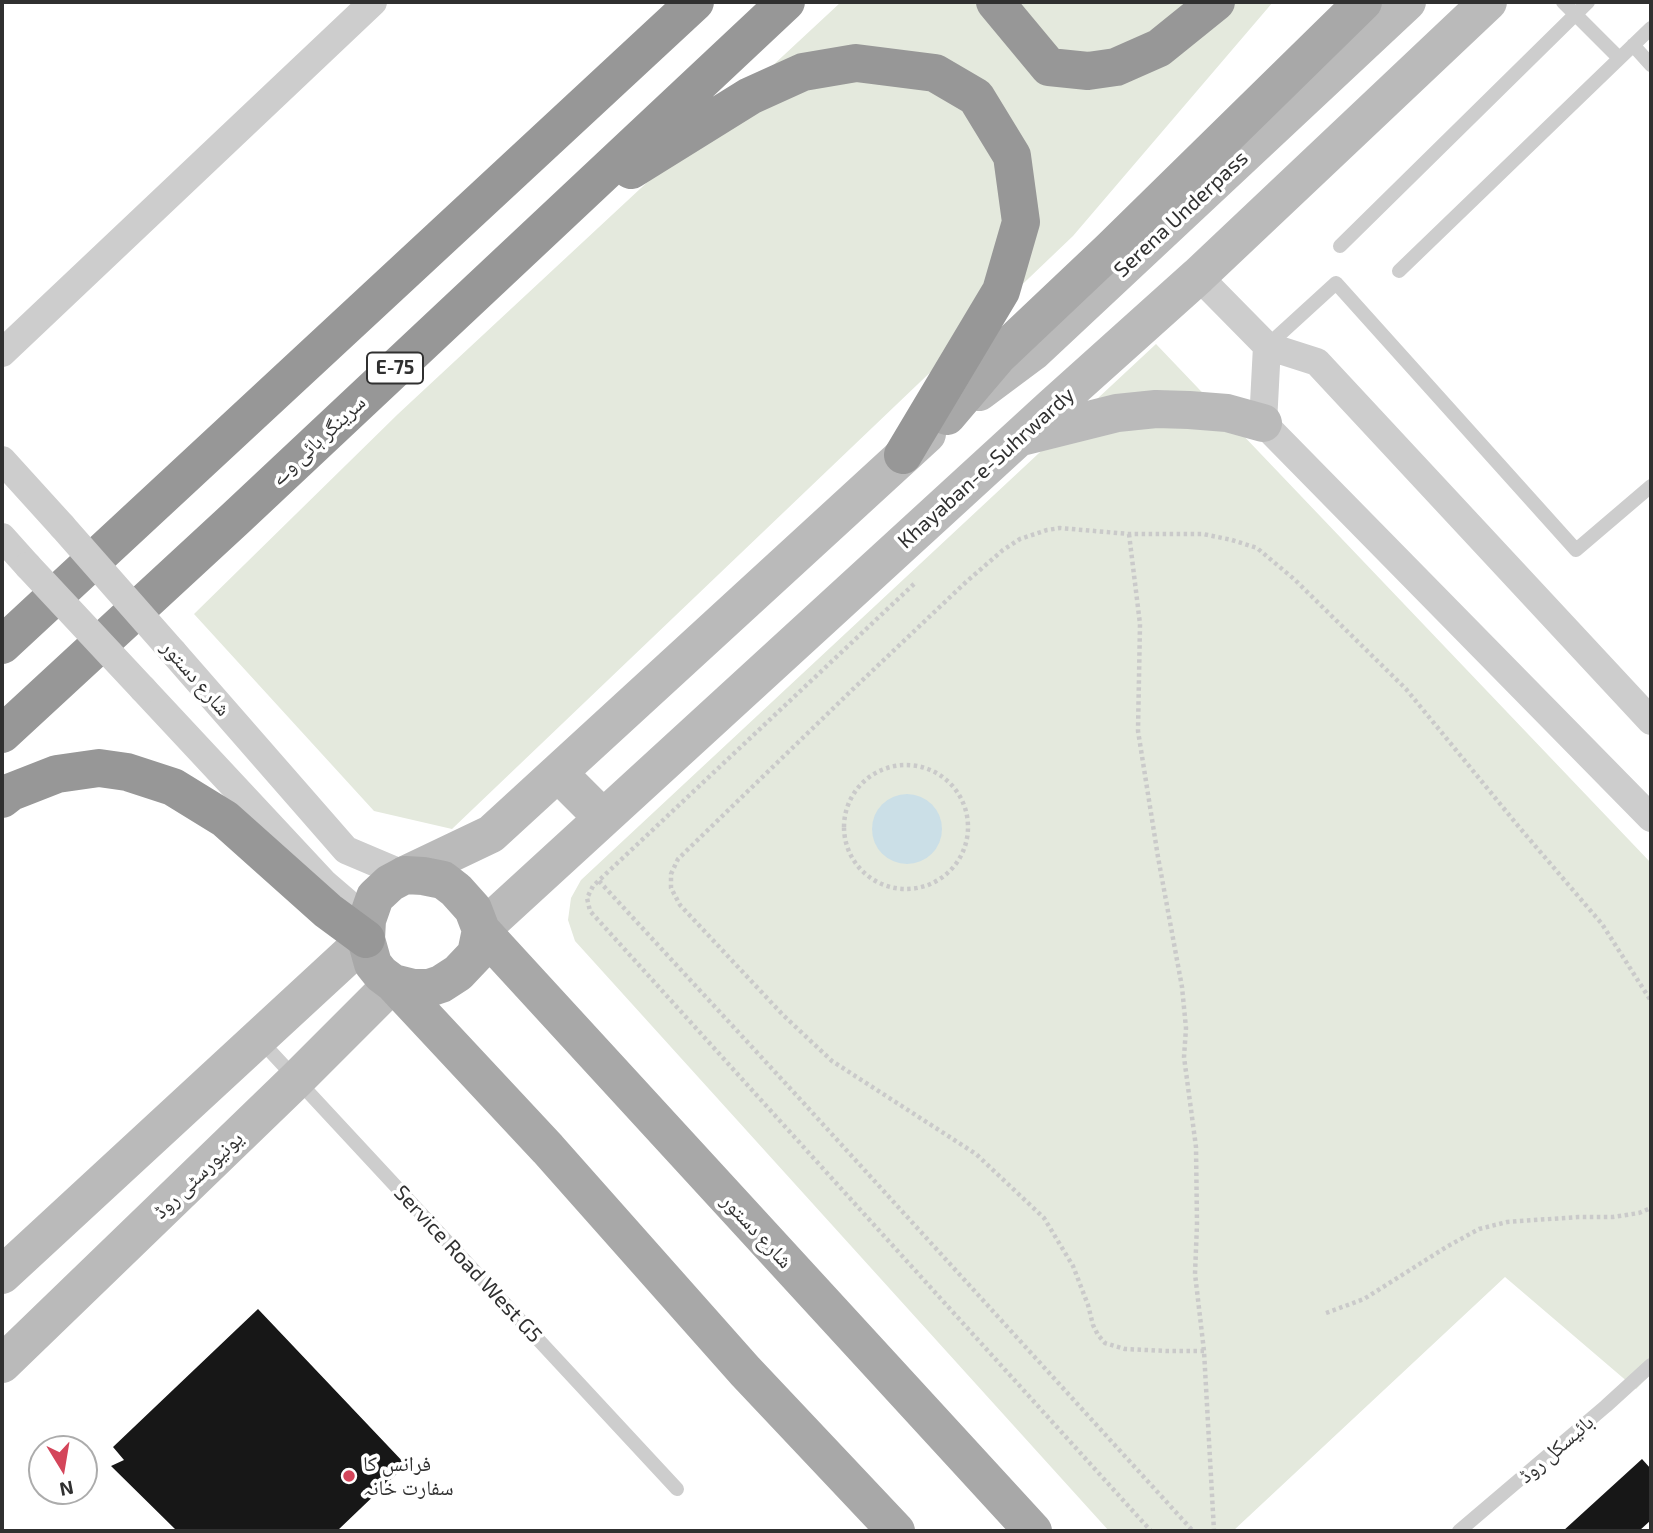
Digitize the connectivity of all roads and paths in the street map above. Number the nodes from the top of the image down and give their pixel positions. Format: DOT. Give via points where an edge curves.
graph roads {
  1 [pos="373,2"];
  2 [pos="695,2"];
  3 [pos="786,2"];
  4 [pos="995,2"];
  5 [pos="1216,2"];
  6 [pos="1363,2"];
  7 [pos="1407,2"];
  8 [pos="1488,2"];
  9 [pos="1563,2"];
  10 [pos="1588,2"];
  11 [pos="1576,13"];
  12 [pos="1651,28"];
  13 [pos="1633,45"];
  14 [pos="1619,58"];
  15 [pos="1651,65"];
  16 [pos="558,215"];
  17 [pos="1340,246"];
  18 [pos="1399,271"];
  19 [pos="1198,276"];
  20 [pos="1267,346"];
  21 [pos="2,354"];
  22 [pos="947,416"];
  23 [pos="1263,423"];
  24 [pos="1020,437"];
  25 [pos="903,455"];
  26 [pos="2,460"];
  27 [pos="1651,486"];
  28 [pos="1129,534"];
  29 [pos="2,537"];
  30 [pos="916,582"];
  31 [pos="2,645"];
  32 [pos="1651,721"];
  33 [pos="2,734"];
  34 [pos="558,773"];
  35 [pos="2,799"];
  36 [pos="603,818"];
  37 [pos="1651,818"];
  38 [pos="968,824"];
  39 [pos="405,875"];
  40 [pos="598,881"];
  41 [pos="366,929"];
  42 [pos="481,930"];
  43 [pos="393,983"];
  44 [pos="1651,1001"];
  45 [pos="258,1038"];
  46 [pos="296,1080"];
  47 [pos="1651,1208"];
  48 [pos="2,1275"];
  49 [pos="1326,1313"];
  50 [pos="1204,1351"];
  51 [pos="2,1364"];
  52 [pos="1651,1364"];
  53 [pos="677,1489"];
  54 [pos="896,1531"];
  55 [pos="1033,1531"];
  56 [pos="1151,1531"];
  57 [pos="1193,1531"];
  58 [pos="1214,1531"];
  59 [pos="1459,1531"];
  1 -- 21 [label="street"];
  2 -- 31 [label="highway"];
  3 -- 16 [label="highway, سرینگر ہائی وے / E-75"];
  4 -- 5 [label="highway" via="1049,67 1088,71 1116,66 1159,48"];
  6 -- 22 [label="main road" via="998,355"];
  7 -- 22 [label="main road, Serena Underpass" via="1034,351"];
  8 -- 19 [label="main road, Khayaban-e-Suhrwardy"];
  9 -- 11 [label="lane"];
  10 -- 11 [label="lane"];
  11 -- 14 [label="lane"];
  11 -- 17 [label="lane"];
  12 -- 13 [label="lane"];
  13 -- 14 [label="lane"];
  13 -- 15 [label="lane"];
  14 -- 18 [label="lane"];
  16 -- 25 [label="highway" via="750,96 803,72 856,63 935,73 976,97 1012,156 1021,222 1001,291"];
  16 -- 33 [label="highway, سرینگر ہائی وے / E-75"];
  19 -- 20 [label="street"];
  19 -- 24 [label="main road, Khayaban-e-Suhrwardy"];
  20 -- 23 [label="street"];
  20 -- 27 [label="lane" via="1336,283 1576,550"];
  20 -- 32 [label="street" via="1317,362"];
  22 -- 25 [label="main road"];
  23 -- 24 [label="main road" via="1227,413 1156,409 1107,415"];
  23 -- 37 [label="street"];
  24 -- 36 [label="main road, Khayaban-e-Suhrwardy"];
  25 -- 34 [label="main road"];
  26 -- 39 [label="street, شارع دستور, bridge" via="346,850"];
  28 -- 44 [label="path" via="1203,534 1232,540 1257,548 1294,579 1406,689 1602,924"];
  28 -- 50 [label="path" via="1140,624 1138,731 1186,1028 1184,1057 1196,1147 1195,1274"];
  28 -- 50 [label="path" via="1060,528 1020,539 1003,550 678,859 671,888 680,905 832,1061 976,1154 1044,1218 1073,1266 1093,1325 1105,1343 1125,1349"];
  29 -- 41 [label="street, bridge"];
  30 -- 40 [label="path"];
  34 -- 36 [label="main road"];
  34 -- 39 [label="main road" via="491,834"];
  35 -- 41 [label="highway" via="57,774 100,768 173,787 225,819 328,911"];
  36 -- 42 [label="main road, Khayaban-e-Suhrwardy"];
  38 -- 38 [label="path" via="955,788 922,767 903,765 867,778 846,810 844,830 848,849 864,872 890,886 909,888 928,885 945,875 966,843"];
  39 -- 41 [label="main road" via="375,897"];
  39 -- 42 [label="main road" via="443,880 473,909"];
  40 -- 56 [label="path" via="587,898 590,911"];
  40 -- 57 [label="path"];
  41 -- 43 [label="main road" via="373,964"];
  41 -- 45 [label="main road"];
  42 -- 43 [label="main road" via="476,954 441,984 413,988"];
  42 -- 55 [label="main road, شارع دستور"];
  43 -- 46 [label="main road, یونیورسٹی روڈ"];
  43 -- 54 [label="main road"];
  45 -- 46 [label="lane, Service Road West G5"];
  45 -- 48 [label="main road"];
  46 -- 51 [label="main road, یونیورسٹی روڈ"];
  46 -- 53 [label="lane, Service Road West G5"];
  47 -- 49 [label="path" via="1613,1217 1507,1222 1479,1229 1364,1299"];
  50 -- 58 [label="path"];
  52 -- 59 [label="lane, بائیسکل روڈ"];
}
